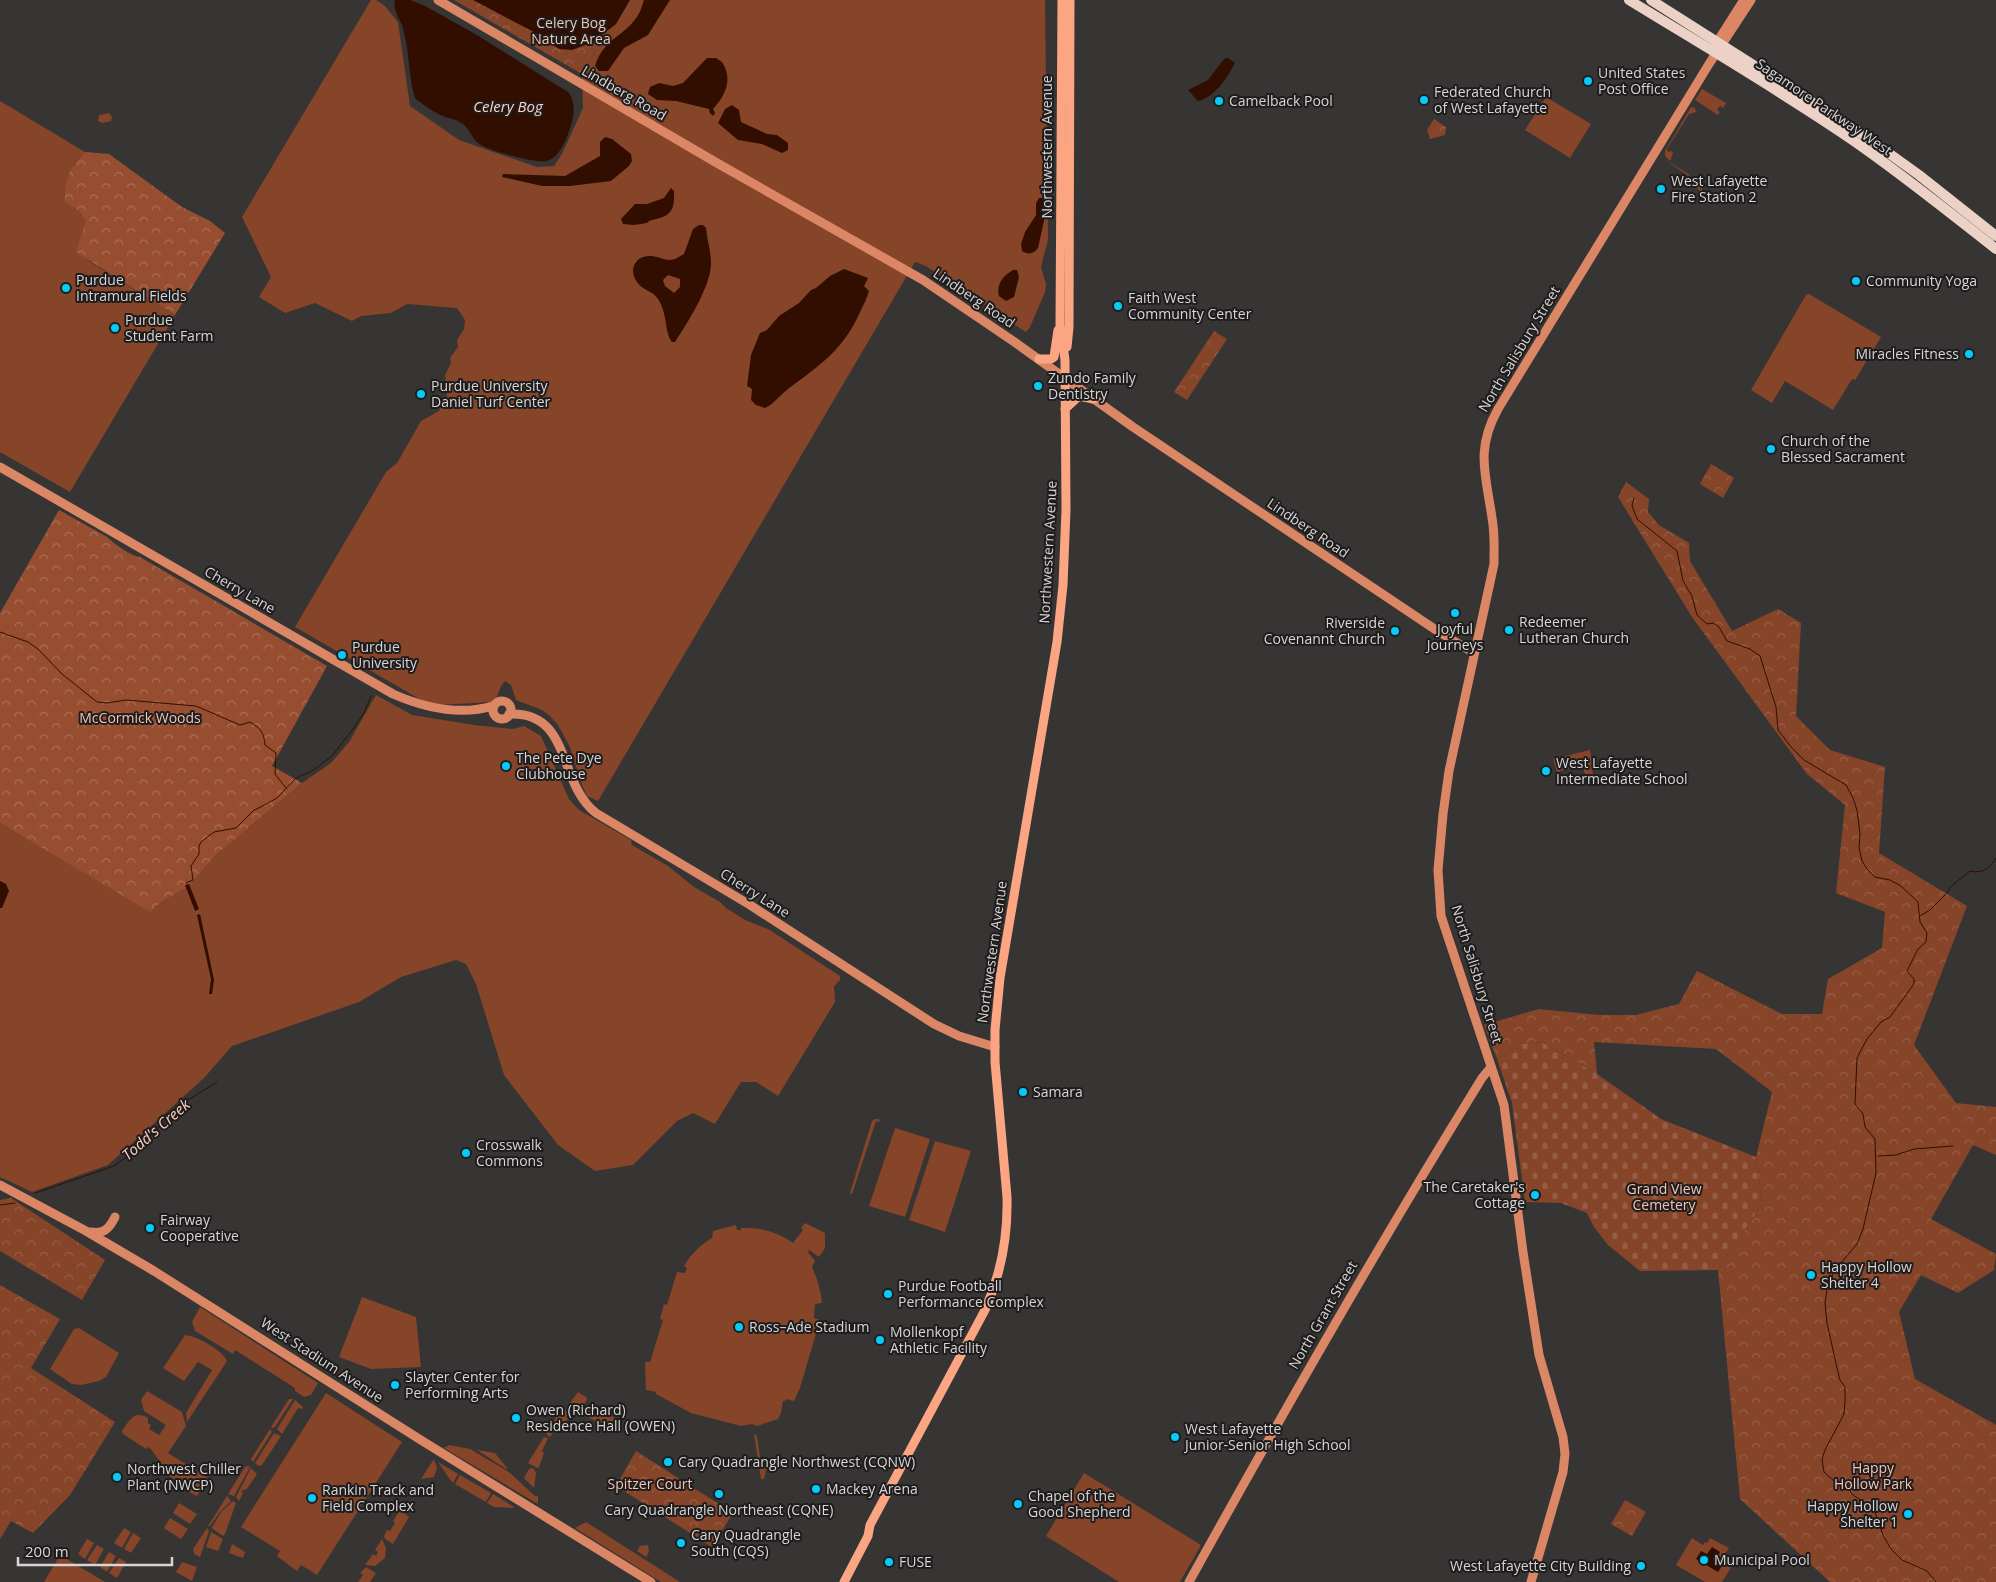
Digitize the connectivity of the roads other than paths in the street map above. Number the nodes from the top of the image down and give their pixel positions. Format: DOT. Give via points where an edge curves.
graph roads {
  1 [pos="438,0"];
  2 [pos="1062,0"];
  3 [pos="1070,0"];
  4 [pos="1629,0"];
  5 [pos="1651,0"];
  6 [pos="1744,0"];
  7 [pos="1751,0"];
  8 [pos="1717,48"];
  9 [pos="1996,236"];
  10 [pos="1996,249"];
  11 [pos="1060,325"];
  12 [pos="1065,353"];
  13 [pos="1039,360"];
  14 [pos="1065,378"];
  15 [pos="1093,399"];
  16 [pos="1065,409"];
  17 [pos="0,467"];
  18 [pos="1474,653"];
  19 [pos="493,709"];
  20 [pos="510,710"];
  21 [pos="995,1047"];
  22 [pos="1491,1067"];
  23 [pos="0,1185"];
  24 [pos="115,1217"];
  25 [pos="86,1231"];
  26 [pos="870,1525"];
  27 [pos="651,1582"];
  28 [pos="838,1582"];
  29 [pos="844,1582"];
  30 [pos="1189,1582"];
  31 [pos="1531,1582"];
  1 -- 13 [label="street, Lindberg Road" via="923,280"];
  2 -- 11 [label="main road, Northwestern Avenue"];
  3 -- 12 [label="main road, Northwestern Avenue" via="1069,327"];
  4 -- 8 [label="highway, Sagamore Parkway West"];
  5 -- 8 [label="highway, Sagamore Parkway West"];
  6 -- 8 [label="street, North Salisbury Street"];
  7 -- 8 [label="street, North Salisbury Street"];
  8 -- 9 [label="highway, Sagamore Parkway West" via="1800,94 1891,154"];
  8 -- 10 [label="highway, Sagamore Parkway West" via="1853,140"];
  8 -- 18 [label="street, North Salisbury Street" via="1615,211 1612,222 1498,409 1487,435 1483,467 1494,532 1494,564"];
  11 -- 12 [label="main road, Northwestern Avenue"];
  11 -- 13 [label="main road" via="1055,355 1051,359"];
  12 -- 14 [label="main road, Northwestern Avenue"];
  13 -- 14 [label="street, Lindberg Road"];
  14 -- 15 [label="street, Lindberg Road"];
  14 -- 16 [label="main road, Northwestern Avenue"];
  15 -- 16 [label="main road" via="1079,396"];
  15 -- 18 [label="street, Lindberg Road"];
  16 -- 21 [label="main road, Northwestern Avenue" via="1066,524 1057,642 1001,969"];
  17 -- 19 [label="street, Cherry Lane" via="393,694 432,708"];
  18 -- 22 [label="street, North Salisbury Street" via="1449,771 1438,870 1441,916"];
  19 -- 20 [label="street" via="497,702 502,701"];
  19 -- 20 [label="street" via="497,717 502,718"];
  20 -- 21 [label="street, Cherry Lane" via="544,723 557,740 583,802 596,813 750,905 934,1024 958,1036"];
  21 -- 26 [label="main road, Northwestern Avenue" via="1008,1197 1004,1257 985,1310"];
  22 -- 30 [label="street, North Grant Street" via="1486,1070 1378,1248"];
  22 -- 31 [label="street, North Salisbury Street" via="1504,1105 1539,1355 1559,1420 1564,1454 1564,1472"];
  23 -- 25 [label="street, West Stadium Avenue"];
  24 -- 25 [label="street" via="103,1232"];
  25 -- 27 [label="street, West Stadium Avenue" via="202,1300"];
  26 -- 28 [label="main road, Northwestern Avenue"];
  26 -- 29 [label="main road, Northwestern Avenue" via="868,1536"];
}
